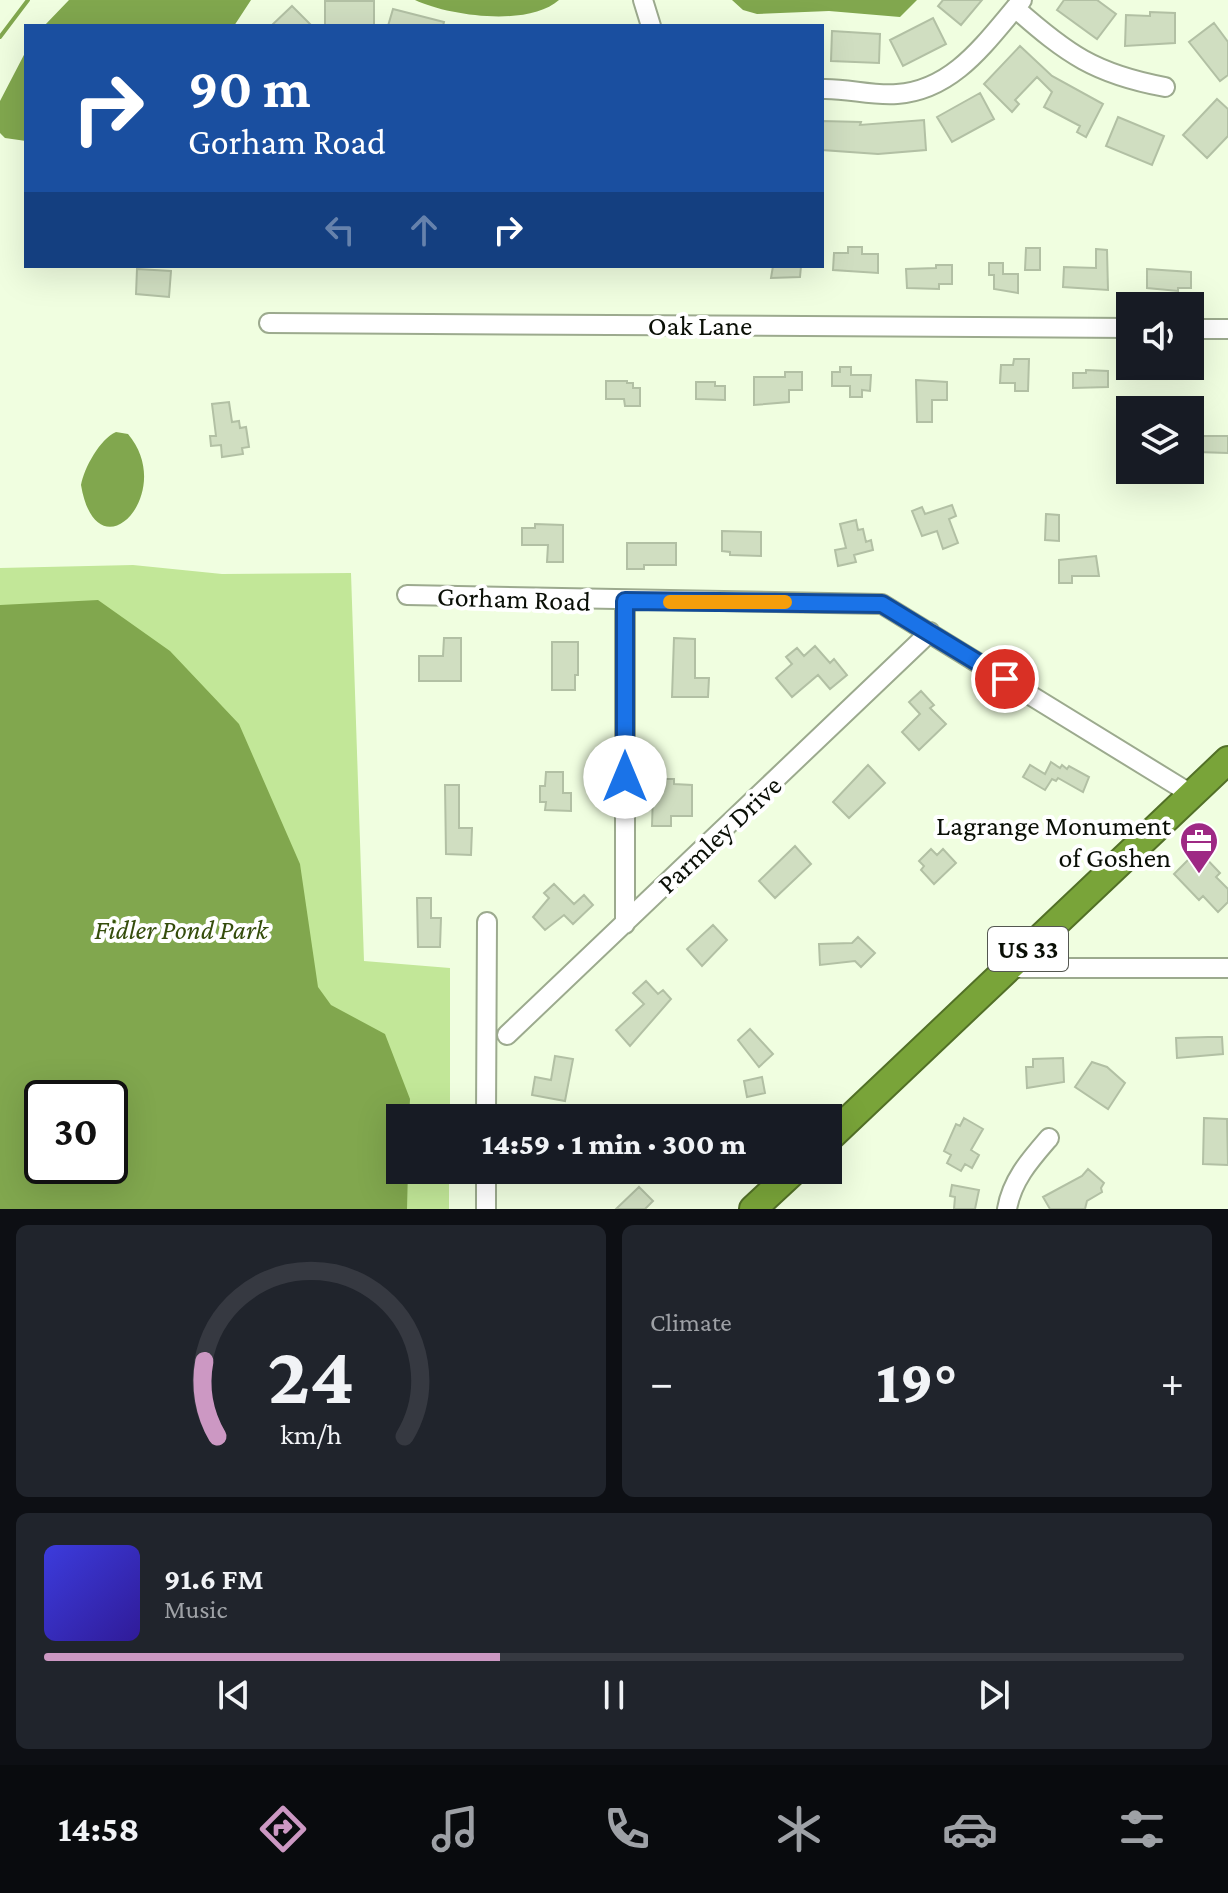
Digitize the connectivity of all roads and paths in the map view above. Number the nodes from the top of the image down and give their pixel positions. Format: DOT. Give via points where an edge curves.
graph roads {
  1 [pos="643,0"];
  2 [pos="1019,4"];
  3 [pos="650,24"];
  4 [pos="1165,87"];
  5 [pos="824,89"];
  6 [pos="269,323"];
  7 [pos="1116,328"];
  8 [pos="1204,329"];
  9 [pos="1228,329"];
  10 [pos="407,595"];
  11 [pos="625,601"];
  12 [pos="930,632"];
  13 [pos="1228,760"];
  14 [pos="1208,785"];
  15 [pos="487,922"];
  16 [pos="625,924"];
  17 [pos="1009,968"];
  18 [pos="1228,968"];
  19 [pos="507,1035"];
  20 [pos="486,1104"];
  21 [pos="842,1126"];
  22 [pos="1049,1138"];
  23 [pos="486,1184"];
  24 [pos="780,1184"];
  25 [pos="486,1209"];
  26 [pos="753,1209"];
  27 [pos="1007,1209"];
  1 -- 3 [label="street"];
  2 -- 4 [label="street" via="1050,39 1092,67"];
  2 -- 5 [label="street" via="966,64 926,88 898,94"];
  6 -- 7 [label="street, Oak Lane"];
  8 -- 9 [label="street"];
  10 -- 11 [label="street, Gorham Road"];
  11 -- 12 [label="street, Gorham Road" via="873,603"];
  11 -- 16 [label="street"];
  12 -- 14 [label="street, Gorham Road"];
  12 -- 16 [label="street, Parmley Drive"];
  13 -- 14 [label="highway, US 33"];
  14 -- 17 [label="highway, US 33"];
  15 -- 20 [label="street"];
  16 -- 19 [label="street, Parmley Drive"];
  17 -- 18 [label="street"];
  17 -- 21 [label="highway, US 33"];
  22 -- 27 [label="street" via="1023,1167"];
  23 -- 25 [label="street"];
  24 -- 26 [label="highway"];
}
